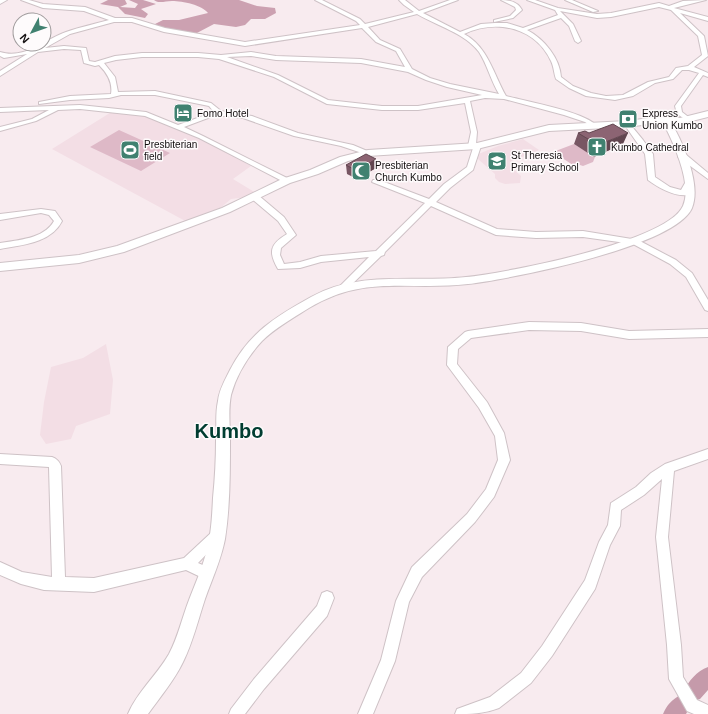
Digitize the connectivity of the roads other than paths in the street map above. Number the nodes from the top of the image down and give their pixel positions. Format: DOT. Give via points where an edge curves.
graph roads {
  1 [pos="4,0"];
  2 [pos="24,0"];
  3 [pos="318,0"];
  4 [pos="402,0"];
  5 [pos="455,0"];
  6 [pos="504,0"];
  7 [pos="530,0"];
  8 [pos="568,0"];
  9 [pos="586,0"];
  10 [pos="656,0"];
  11 [pos="704,0"];
  12 [pos="0,2"];
  13 [pos="670,7"];
  14 [pos="558,9"];
  15 [pos="420,12"];
  16 [pos="596,14"];
  17 [pos="561,16"];
  18 [pos="708,19"];
  19 [pos="114,20"];
  20 [pos="483,25"];
  21 [pos="364,26"];
  22 [pos="524,30"];
  23 [pos="460,34"];
  24 [pos="578,41"];
  25 [pos="52,42"];
  26 [pos="52,49"];
  27 [pos="25,52"];
  28 [pos="35,52"];
  29 [pos="0,54"];
  30 [pos="707,56"];
  31 [pos="220,57"];
  32 [pos="101,63"];
  33 [pos="690,67"];
  34 [pos="410,70"];
  35 [pos="0,74"];
  36 [pos="705,74"];
  37 [pos="114,94"];
  38 [pos="504,97"];
  39 [pos="464,99"];
  40 [pos="60,107"];
  41 [pos="0,110"];
  42 [pos="11,110"];
  43 [pos="219,113"];
  44 [pos="708,114"];
  45 [pos="665,119"];
  46 [pos="688,119"];
  47 [pos="627,124"];
  48 [pos="593,125"];
  49 [pos="179,127"];
  50 [pos="0,129"];
  51 [pos="474,146"];
  52 [pos="368,153"];
  53 [pos="681,155"];
  54 [pos="708,177"];
  55 [pos="286,181"];
  56 [pos="376,182"];
  57 [pos="688,185"];
  58 [pos="255,197"];
  59 [pos="432,203"];
  60 [pos="0,217"];
  61 [pos="635,242"];
  62 [pos="0,246"];
  63 [pos="380,253"];
  64 [pos="0,267"];
  65 [pos="344,287"];
  66 [pos="708,308"];
  67 [pos="708,333"];
  68 [pos="708,454"];
  69 [pos="0,459"];
  70 [pos="669,468"];
  71 [pos="218,535"];
  72 [pos="187,564"];
  73 [pos="0,568"];
  74 [pos="206,574"];
  75 [pos="59,584"];
  76 [pos="327,598"];
  77 [pos="708,712"];
  78 [pos="137,714"];
  79 [pos="236,714"];
  80 [pos="365,714"];
  81 [pos="462,714"];
  1 -- 12 [label="street"];
  2 -- 19 [label="street" via="43,6 85,9"];
  3 -- 21 [label="street" via="358,20"];
  4 -- 15 [label="street" via="409,8"];
  5 -- 15 [label="street"];
  6 -- 20 [label="street" via="520,8 516,15"];
  7 -- 14 [label="street"];
  8 -- 16 [label="street"];
  9 -- 16 [label="street" via="596,8"];
  10 -- 13 [label="street"];
  11 -- 13 [label="street"];
  13 -- 16 [label="street" via="649,6 611,15"];
  13 -- 18 [label="street"];
  13 -- 30 [label="street" via="701,36"];
  14 -- 16 [label="street"];
  14 -- 17 [label="street"];
  15 -- 21 [label="street"];
  15 -- 23 [label="street"];
  17 -- 22 [label="street"];
  17 -- 24 [label="street" via="571,25"];
  19 -- 21 [label="street" via="138,22 164,30 237,44"];
  19 -- 25 [label="street" via="68,33"];
  20 -- 22 [label="street" via="518,27"];
  20 -- 23 [label="street"];
  21 -- 34 [label="street" via="378,41 398,50"];
  22 -- 33 [label="street" via="540,41 551,55 558,66 558,78 565,85 590,95 623,98 648,84 672,78 678,69"];
  23 -- 38 [label="street" via="485,56"];
  26 -- 32 [label="street" via="84,49 86,62"];
  27 -- 29 [label="street" via="6,56"];
  28 -- 35 [label="street"];
  30 -- 33 [label="street"];
  31 -- 32 [label="street" via="142,55 115,58"];
  31 -- 34 [label="street" via="251,54 276,58 361,61"];
  31 -- 39 [label="street" via="276,76 335,104 397,109 440,105"];
  32 -- 37 [label="street" via="109,71 116,86"];
  33 -- 36 [label="street"];
  34 -- 38 [label="street" via="438,83"];
  36 -- 46 [label="street" via="678,106 679,113"];
  37 -- 42 [label="street" via="62,99"];
  37 -- 43 [label="street" via="165,94 211,104"];
  38 -- 39 [label="street"];
  38 -- 48 [label="street" via="566,114"];
  39 -- 51 [label="street" via="468,102"];
  40 -- 42 [label="street"];
  40 -- 49 [label="street" via="113,109 146,114"];
  40 -- 50 [label="street" via="34,120"];
  41 -- 42 [label="street"];
  43 -- 49 [label="street"];
  43 -- 52 [label="street" via="248,117 282,130 343,144"];
  44 -- 46 [label="highway"];
  45 -- 46 [label="highway"];
  45 -- 47 [label="highway"];
  45 -- 53 [label="main road" via="674,132"];
  47 -- 48 [label="highway"];
  47 -- 57 [label="street" via="649,154 651,178 658,184 680,193 686,193"];
  48 -- 51 [label="highway" via="549,128"];
  49 -- 55 [label="street"];
  51 -- 52 [label="highway"];
  51 -- 59 [label="street" via="470,168"];
  52 -- 55 [label="highway" via="344,159"];
  53 -- 54 [label="street"];
  53 -- 57 [label="main road"];
  55 -- 58 [label="highway"];
  56 -- 59 [label="street"];
  57 -- 61 [label="main road" via="690,202 685,212 667,227"];
  58 -- 63 [label="street" via="281,219 292,235 277,244 276,258 280,267 321,259"];
  58 -- 64 [label="highway" via="157,237 120,249 79,259"];
  59 -- 61 [label="street" via="496,232 536,235 583,234"];
  59 -- 63 [label="street"];
  60 -- 62 [label="street" via="41,211 52,214 58,221 56,227 48,234"];
  61 -- 65 [label="main road" via="523,272 489,278 463,282 372,283"];
  61 -- 66 [label="street" via="673,262 689,275"];
  63 -- 65 [label="street"];
  65 -- 71 [label="main road" via="325,295 266,330 250,345 239,364 224,400"];
  67 -- 80 [label="street" via="629,335 581,327 529,326 468,335 453,346 452,365 483,405 500,436 504,460 490,493 471,518 417,572 403,601 388,661"];
  68 -- 70 [label="street"];
  69 -- 75 [label="street" via="52,462 55,466"];
  70 -- 77 [label="street" via="662,537 676,679 692,706"];
  70 -- 81 [label="street" via="615,507 614,526 605,542 590,584 547,651 526,678 494,704"];
  71 -- 72 [label="street"];
  71 -- 74 [label="main road"];
  72 -- 74 [label="street"];
  72 -- 75 [label="street" via="94,585"];
  73 -- 75 [label="street" via="21,578"];
  74 -- 78 [label="main road" via="178,656"];
  76 -- 79 [label="street" via="322,611"];
}
